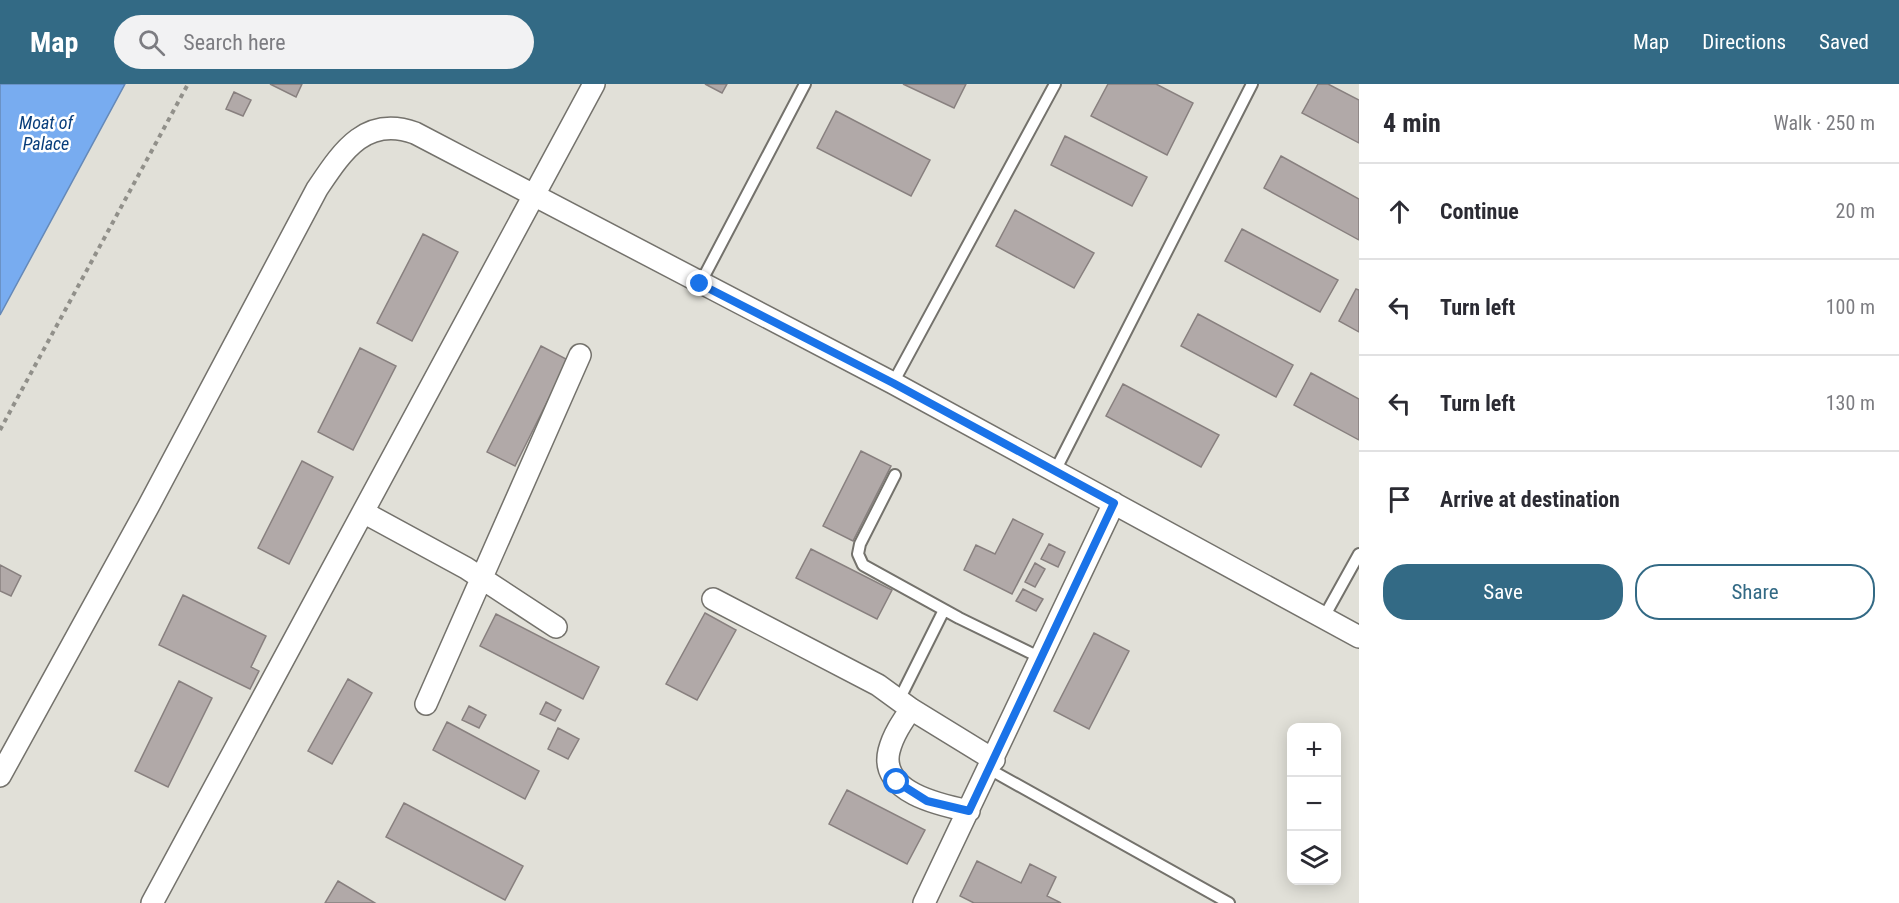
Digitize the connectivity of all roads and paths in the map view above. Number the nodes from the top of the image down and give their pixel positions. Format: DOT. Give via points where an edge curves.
graph roads {
  1 [pos="188,84"];
  2 [pos="594,84"];
  3 [pos="804,84"];
  4 [pos="1055,84"];
  5 [pos="1252,84"];
  6 [pos="533,197"];
  7 [pos="700,284"];
  8 [pos="580,355"];
  9 [pos="893,383"];
  10 [pos="0,430"];
  11 [pos="1055,471"];
  12 [pos="895,475"];
  13 [pos="1114,503"];
  14 [pos="363,512"];
  15 [pos="1359,554"];
  16 [pos="481,579"];
  17 [pos="713,599"];
  18 [pos="944,610"];
  19 [pos="1324,617"];
  20 [pos="556,627"];
  21 [pos="1359,637"];
  22 [pos="1041,658"];
  23 [pos="426,704"];
  24 [pos="905,705"];
  25 [pos="992,765"];
  26 [pos="0,776"];
  27 [pos="969,811"];
  28 [pos="152,903"];
  29 [pos="924,903"];
  30 [pos="1229,903"];
  1 -- 10 [label="path"];
  2 -- 6 [label="street"];
  3 -- 7 [label="lane"];
  4 -- 9 [label="lane"];
  5 -- 11 [label="lane"];
  6 -- 7 [label="street"];
  6 -- 14 [label="street"];
  6 -- 26 [label="street" via="402,129 364,133 352,144 317,189"];
  7 -- 9 [label="street"];
  8 -- 16 [label="street"];
  9 -- 11 [label="street"];
  11 -- 13 [label="street"];
  12 -- 18 [label="lane" via="866,528 858,554 863,565"];
  13 -- 19 [label="street"];
  13 -- 22 [label="street"];
  14 -- 16 [label="street"];
  14 -- 28 [label="street"];
  15 -- 19 [label="lane"];
  16 -- 20 [label="street"];
  16 -- 23 [label="street"];
  17 -- 24 [label="street" via="878,685"];
  18 -- 22 [label="lane"];
  18 -- 24 [label="lane"];
  19 -- 21 [label="street"];
  22 -- 25 [label="street"];
  24 -- 25 [label="street"];
  24 -- 27 [label="street" via="888,753 889,771 897,782 927,801"];
  25 -- 27 [label="street"];
  25 -- 30 [label="lane"];
  27 -- 29 [label="street"];
}
